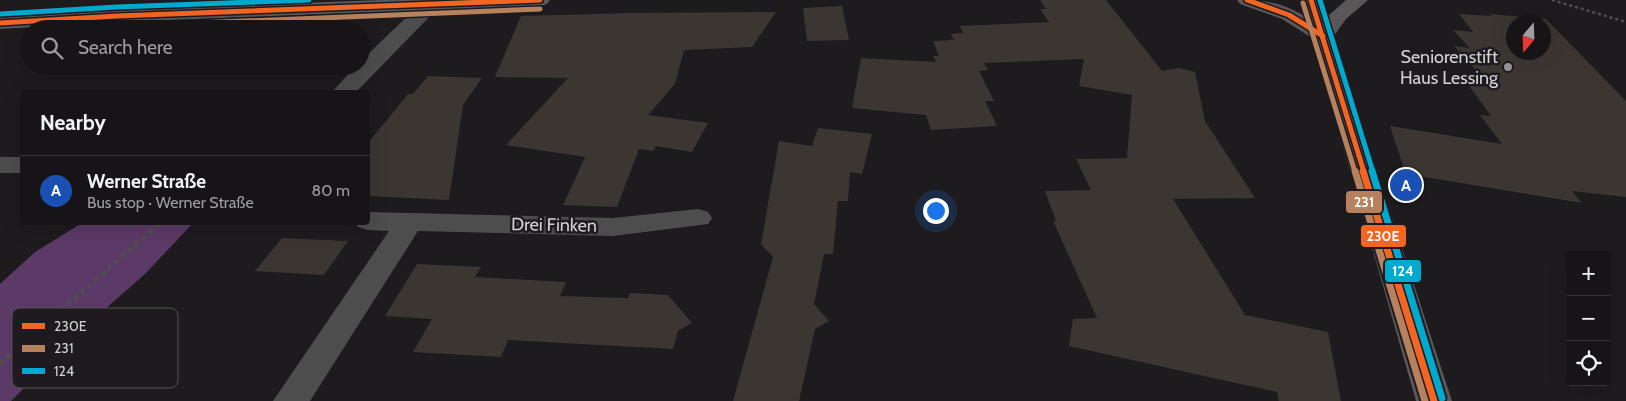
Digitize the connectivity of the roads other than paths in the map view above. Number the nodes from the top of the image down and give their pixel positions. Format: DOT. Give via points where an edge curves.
graph roads {
  1 [pos="540,0"];
  2 [pos="1247,0"];
  3 [pos="1311,0"];
  4 [pos="1358,0"];
  5 [pos="430,5"];
  6 [pos="50,20"];
  7 [pos="20,22"];
  8 [pos="0,23"];
  9 [pos="1323,36"];
  10 [pos="370,64"];
  11 [pos="359,75"];
  12 [pos="344,90"];
  13 [pos="0,165"];
  14 [pos="20,165"];
  15 [pos="698,218"];
  16 [pos="370,221"];
  17 [pos="410,222"];
  18 [pos="291,401"];
  19 [pos="1434,401"];
  1 -- 5 [label="main road"];
  2 -- 9 [label="main road" via="1289,15"];
  3 -- 9 [label="main road"];
  4 -- 9 [label="main road" via="1339,15"];
  5 -- 6 [label="main road"];
  5 -- 10 [label="street"];
  7 -- 8 [label="main road"];
  9 -- 19 [label="main road"];
  11 -- 12 [label="street"];
  13 -- 14 [label="street"];
  15 -- 17 [label="street, Drei Finken" via="613,227"];
  16 -- 17 [label="street, Drei Finken"];
  17 -- 18 [label="street"];
}
